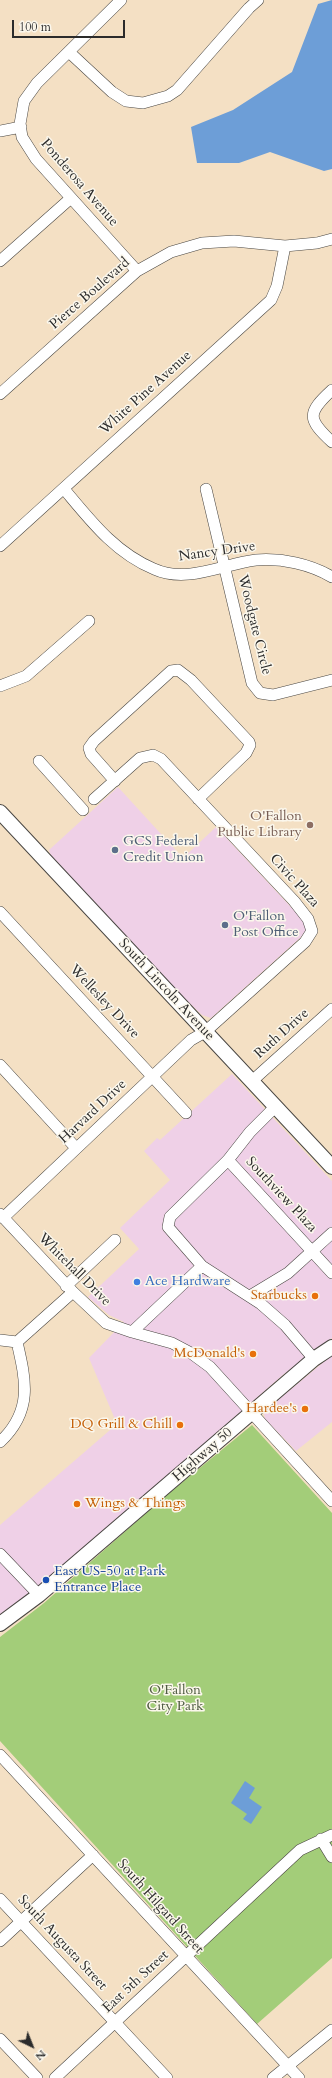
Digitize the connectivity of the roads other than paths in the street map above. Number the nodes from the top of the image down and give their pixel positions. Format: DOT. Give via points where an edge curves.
graph roads {
  1 [pos="120,0"];
  2 [pos="258,0"];
  3 [pos="69,52"];
  4 [pos="21,127"];
  5 [pos="0,131"];
  6 [pos="71,198"];
  7 [pos="332,239"];
  8 [pos="285,246"];
  9 [pos="0,261"];
  10 [pos="137,271"];
  11 [pos="332,390"];
  12 [pos="0,394"];
  13 [pos="332,442"];
  14 [pos="64,489"];
  15 [pos="206,489"];
  16 [pos="0,546"];
  17 [pos="224,568"];
  18 [pos="332,577"];
  19 [pos="88,621"];
  20 [pos="332,680"];
  21 [pos="0,686"];
  22 [pos="39,761"];
  23 [pos="115,781"];
  24 [pos="198,798"];
  25 [pos="94,799"];
  26 [pos="83,810"];
  27 [pos="0,813"];
  28 [pos="0,912"];
  29 [pos="332,1009"];
  30 [pos="205,1032"];
  31 [pos="0,1065"];
  32 [pos="153,1078"];
  33 [pos="252,1081"];
  34 [pos="275,1107"];
  35 [pos="186,1113"];
  36 [pos="76,1148"];
  37 [pos="228,1160"];
  38 [pos="332,1167"];
  39 [pos="2,1216"];
  40 [pos="332,1233"];
  41 [pos="115,1240"];
  42 [pos="312,1251"];
  43 [pos="202,1266"];
  44 [pos="332,1273"];
  45 [pos="69,1289"];
  46 [pos="250,1296"];
  47 [pos="132,1332"];
  48 [pos="0,1340"];
  49 [pos="17,1342"];
  50 [pos="332,1346"];
  51 [pos="314,1360"];
  52 [pos="252,1412"];
  53 [pos="0,1442"];
  54 [pos="331,1498"];
  55 [pos="0,1554"];
  56 [pos="39,1595"];
  57 [pos="0,1624"];
  58 [pos="0,1755"];
  59 [pos="332,1835"];
  60 [pos="321,1839"];
  61 [pos="93,1856"];
  62 [pos="332,1857"];
  63 [pos="0,1899"];
  64 [pos="21,1922"];
  65 [pos="0,1941"];
  66 [pos="185,1956"];
  67 [pos="115,2022"];
  68 [pos="332,2030"];
  69 [pos="0,2039"];
  70 [pos="288,2066"];
  71 [pos="37,2078"];
  72 [pos="55,2078"];
  73 [pos="167,2078"];
  74 [pos="273,2078"];
  75 [pos="299,2078"];
  1 -- 3 [label="street, Ponderosa Avenue"];
  2 -- 3 [label="street" via="176,90 160,99 143,103 126,101 112,92"];
  3 -- 4 [label="street, Ponderosa Avenue" via="37,83 24,101"];
  4 -- 5 [label="street"];
  4 -- 6 [label="street, Ponderosa Avenue" via="22,137 36,159"];
  6 -- 9 [label="street"];
  6 -- 10 [label="street, Ponderosa Avenue"];
  7 -- 8 [label="street, Pierce Boulevard"];
  8 -- 10 [label="street, Pierce Boulevard" via="234,242 202,243 171,252"];
  8 -- 14 [label="street, White Pine Avenue" via="277,286 271,300"];
  10 -- 12 [label="street, Pierce Boulevard"];
  11 -- 13 [label="street" via="316,405 313,416 318,429"];
  14 -- 16 [label="street, White Pine Avenue"];
  14 -- 17 [label="street, Nancy Drive" via="113,544 155,570 188,574"];
  15 -- 17 [label="street, Woodgate Circle"];
  17 -- 18 [label="street, Nancy Drive" via="256,560 278,560 301,564"];
  17 -- 20 [label="street, Woodgate Circle" via="252,683 260,693 273,695"];
  19 -- 21 [label="street" via="26,676"];
  22 -- 26 [label="street"];
  23 -- 24 [label="street" via="140,758 153,755 161,759"];
  23 -- 24 [label="street" via="91,754 90,748 94,740 172,671 178,670 191,680 250,745 246,753"];
  23 -- 25 [label="street"];
  24 -- 30 [label="street, Civic Plaza" via="304,913 312,931 305,942"];
  27 -- 30 [label="main road, South Lincoln Avenue"];
  28 -- 32 [label="street, Wellesley Drive"];
  29 -- 33 [label="street, Ruth Drive"];
  30 -- 32 [label="street, Harvard Drive" via="191,1040"];
  30 -- 33 [label="main road, South Lincoln Avenue"];
  31 -- 36 [label="street"];
  32 -- 35 [label="street, Wellesley Drive"];
  32 -- 36 [label="street, Harvard Drive"];
  33 -- 34 [label="main road, South Lincoln Avenue"];
  34 -- 37 [label="street, Southview Plaza" via="250,1132"];
  34 -- 38 [label="main road, South Lincoln Avenue"];
  36 -- 39 [label="street, Harvard Drive"];
  37 -- 42 [label="street, Southview Plaza"];
  37 -- 43 [label="street, Southview Plaza" via="170,1218 168,1227"];
  39 -- 45 [label="street, Whitehall Drive"];
  40 -- 42 [label="street, Southview Plaza"];
  41 -- 45 [label="street"];
  42 -- 44 [label="street, Southview Plaza"];
  42 -- 46 [label="street, Southview Plaza" via="288,1273"];
  43 -- 46 [label="street, Southview Plaza"];
  43 -- 47 [label="street"];
  45 -- 47 [label="street, Whitehall Drive" via="106,1323"];
  45 -- 49 [label="street"];
  46 -- 51 [label="street, Southview Plaza" via="285,1325"];
  47 -- 52 [label="street, Whitehall Drive" via="172,1343 191,1352 210,1367"];
  48 -- 49 [label="street"];
  49 -- 53 [label="street" via="25,1381 24,1403 16,1423"];
  50 -- 51 [label="main road, Highway 50"];
  51 -- 52 [label="main road, Highway 50"];
  52 -- 54 [label="street, Whitehall Drive"];
  52 -- 56 [label="main road, Highway 50"];
  55 -- 56 [label="street"];
  56 -- 57 [label="main road, Highway 50"];
  58 -- 61 [label="street, South Hilgard Street"];
  59 -- 60 [label="street, East 5th Street"];
  60 -- 62 [label="street"];
  60 -- 66 [label="street, East 5th Street" via="300,1850"];
  61 -- 64 [label="street"];
  61 -- 66 [label="street, South Hilgard Street"];
  63 -- 64 [label="street, South Augusta Street"];
  64 -- 65 [label="street"];
  64 -- 67 [label="street, South Augusta Street"];
  66 -- 67 [label="street, East 5th Street"];
  66 -- 70 [label="street, South Hilgard Street"];
  67 -- 72 [label="street, East 5th Street"];
  67 -- 73 [label="street, South Augusta Street"];
  68 -- 70 [label="street"];
  69 -- 71 [label="street"];
  70 -- 74 [label="street"];
  70 -- 75 [label="street, South Hilgard Street"];
}
